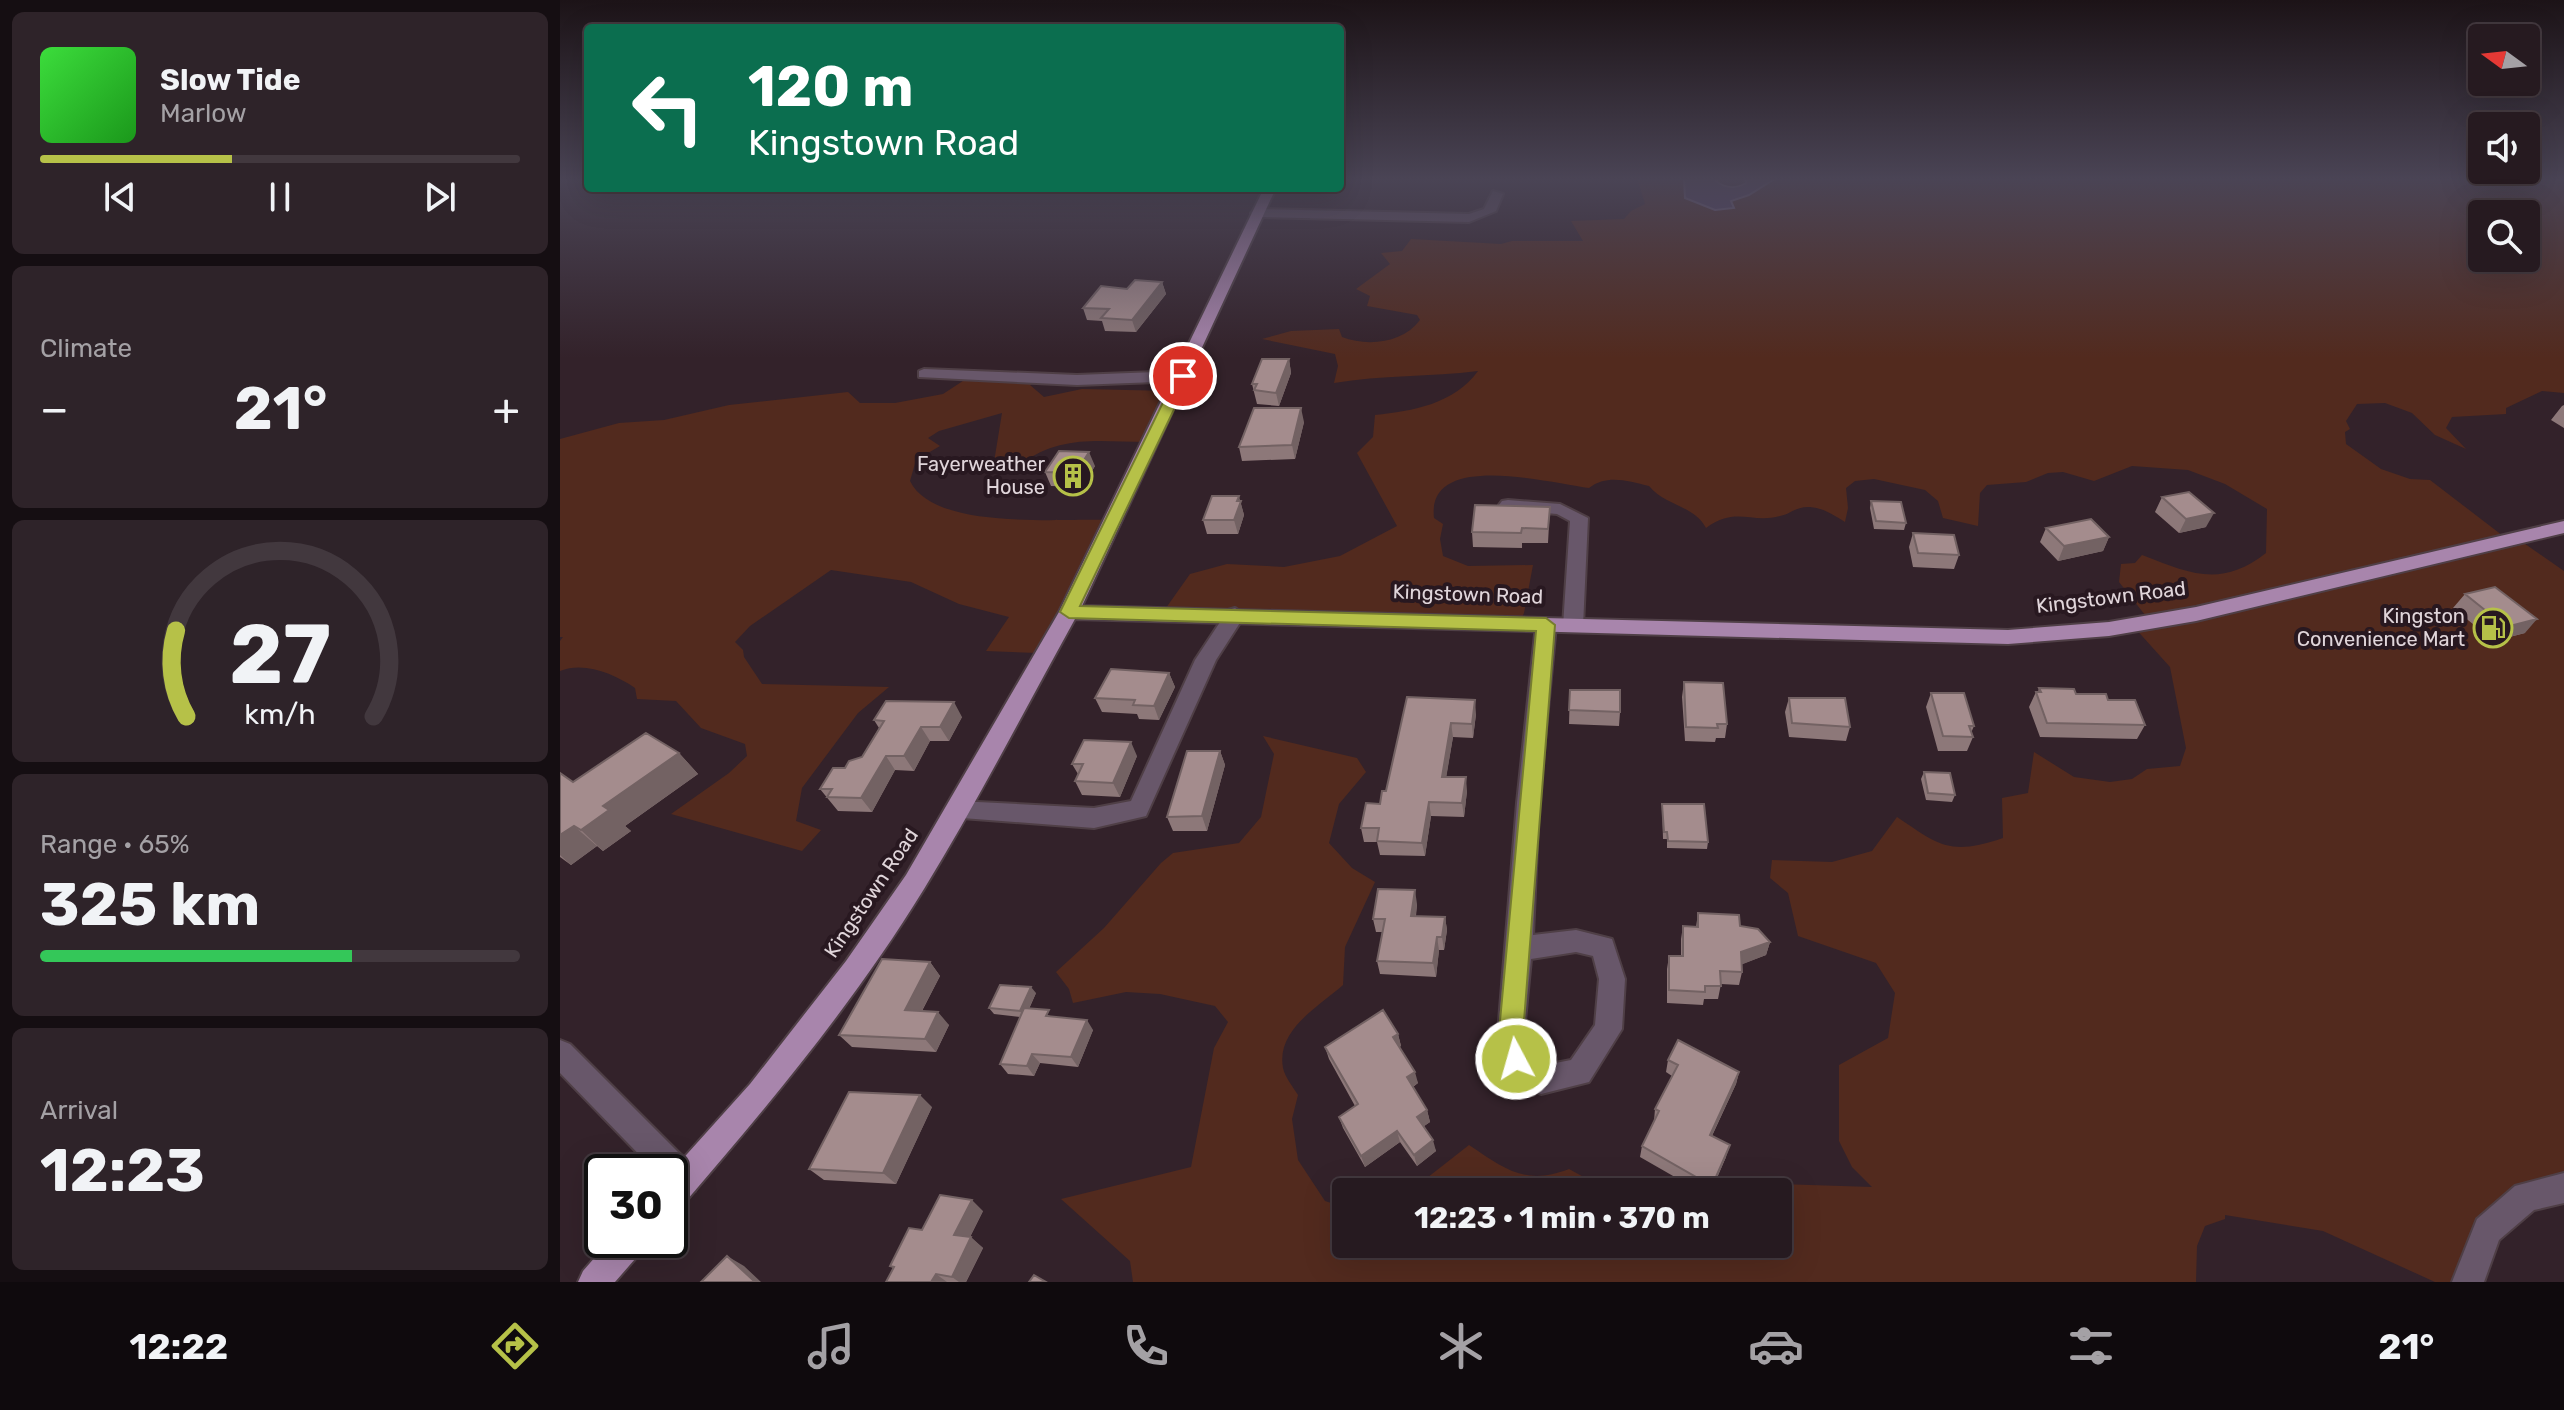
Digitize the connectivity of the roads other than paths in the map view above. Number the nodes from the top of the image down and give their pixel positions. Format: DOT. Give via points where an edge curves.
graph roads {
  1 [pos="1246,238"];
  2 [pos="924,374"];
  3 [pos="1183,376"];
  4 [pos="1508,505"];
  5 [pos="2564,527"];
  6 [pos="1069,612"];
  7 [pos="1235,615"];
  8 [pos="1546,625"];
  9 [pos="1573,626"];
  10 [pos="957,810"];
  11 [pos="1519,951"];
  12 [pos="560,1053"];
  13 [pos="648,1154"];
  14 [pos="688,1176"];
  15 [pos="2564,1188"];
  16 [pos="615,1258"];
  17 [pos="594,1282"];
  18 [pos="2468,1282"];
  1 -- 3 [label="main road"];
  2 -- 3 [label="street" via="1061,380"];
  3 -- 6 [label="main road"];
  4 -- 9 [label="street" via="1560,509 1579,518"];
  5 -- 9 [label="main road, Kingstown Road" via="2196,614 2109,629 2008,637"];
  6 -- 7 [label="main road, Kingstown Road"];
  6 -- 10 [label="main road, Kingstown Road"];
  7 -- 8 [label="main road, Kingstown Road"];
  7 -- 10 [label="street" via="1213,641 1138,809 1094,818"];
  8 -- 9 [label="main road, Kingstown Road"];
  8 -- 11 [label="street"];
  10 -- 14 [label="main road, Kingstown Road" via="855,969 760,1094"];
  11 -- 11 [label="street" via="1512,1021 1516,1059 1541,1080 1579,1072 1608,1029 1612,979 1603,947 1576,941"];
  12 -- 13 [label="street"];
  15 -- 18 [label="street" via="2526,1197 2488,1230"];
  16 -- 17 [label="main road"];
}
